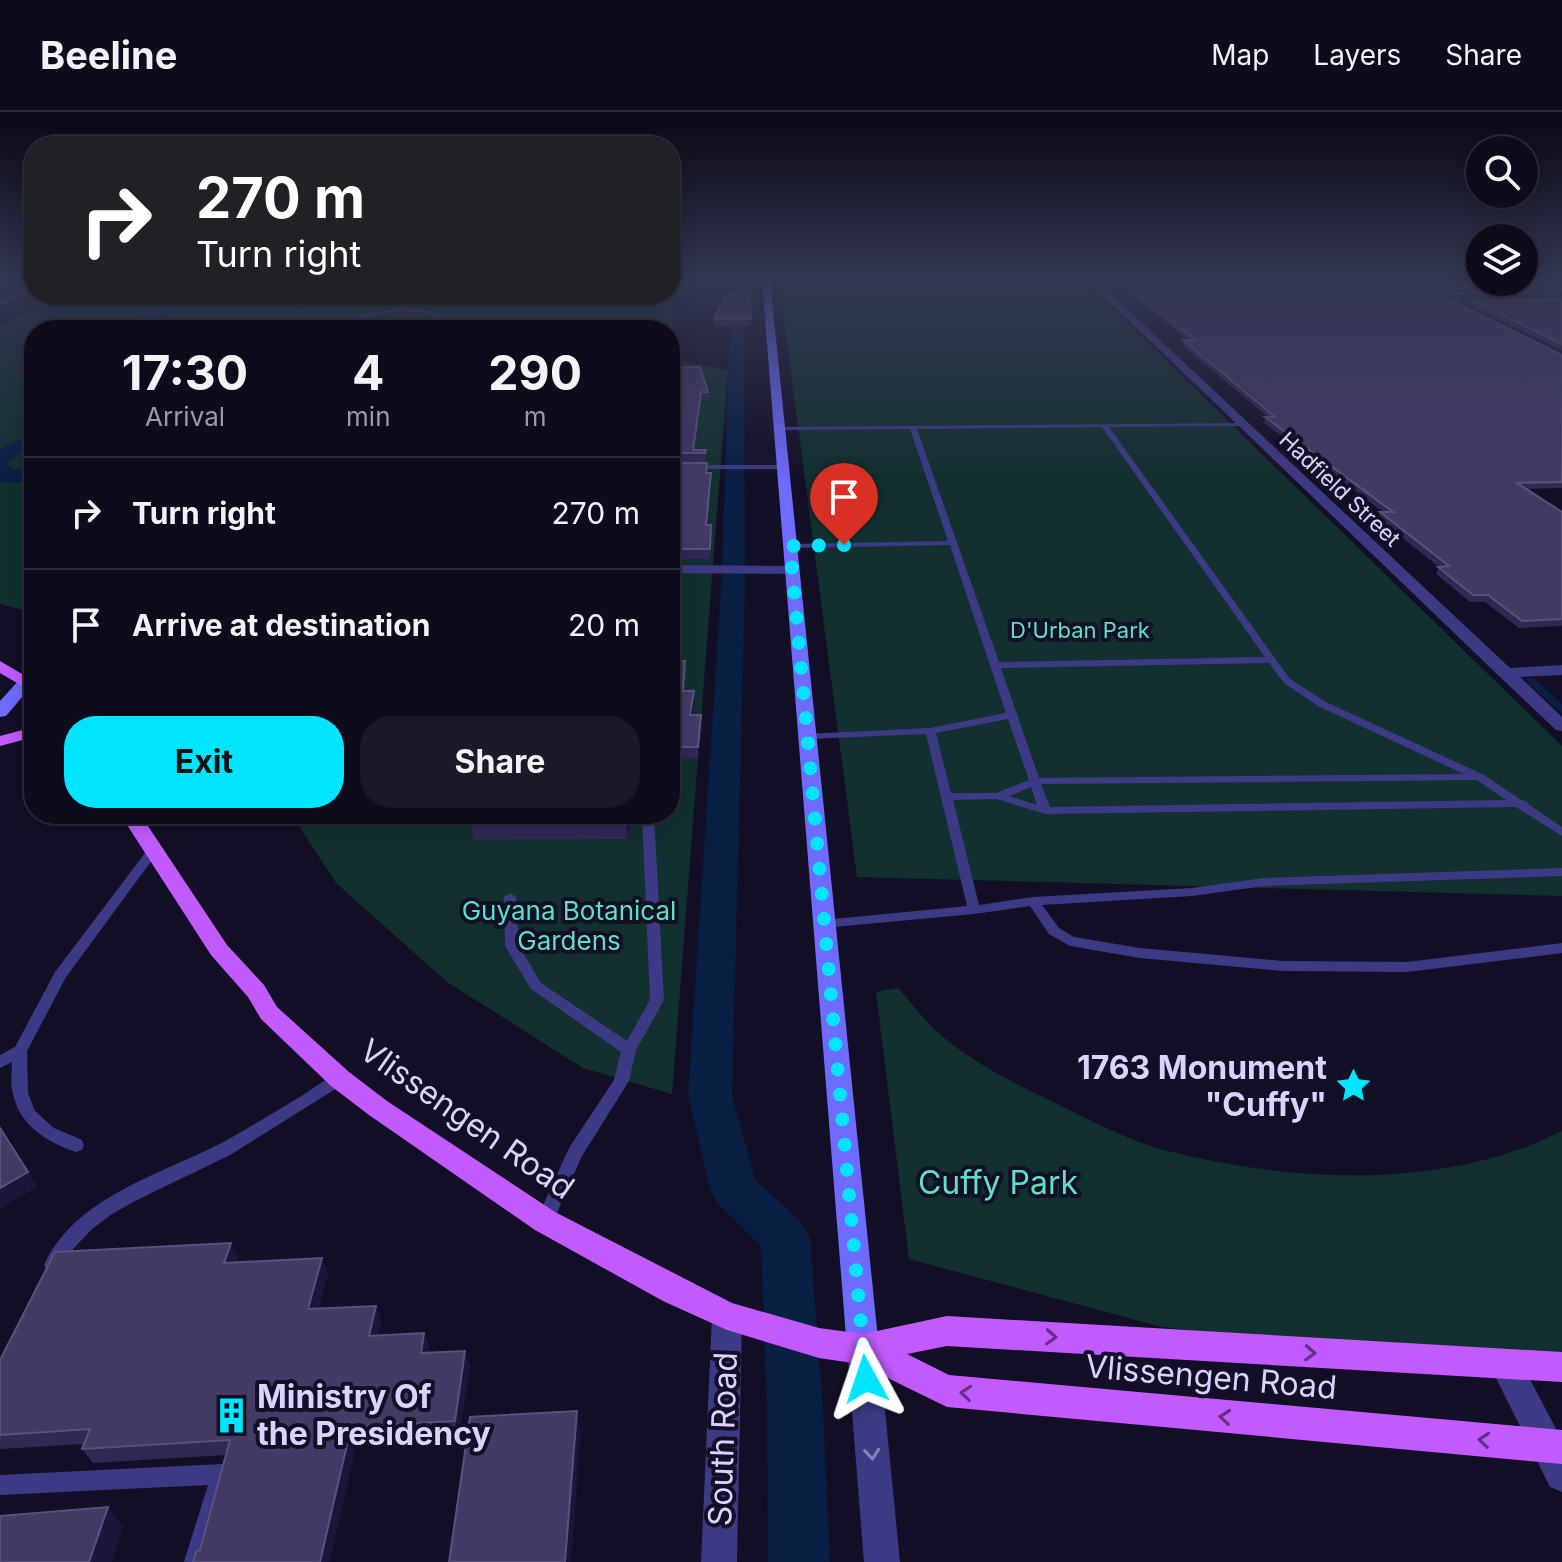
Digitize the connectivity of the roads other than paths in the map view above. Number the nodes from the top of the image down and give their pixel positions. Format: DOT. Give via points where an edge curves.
graph roads {
  1 [pos="772,348"];
  2 [pos="1162,348"];
  3 [pos="1243,424"];
  4 [pos="1104,425"];
  5 [pos="913,427"];
  6 [pos="780,428"];
  7 [pos="680,467"];
  8 [pos="785,467"];
  9 [pos="953,543"];
  10 [pos="790,546"];
  11 [pos="680,569"];
  12 [pos="792,570"];
  13 [pos="1272,660"];
  14 [pos="994,665"];
  15 [pos="0,666"];
  16 [pos="1562,670"];
  17 [pos="1505,673"];
  18 [pos="24,678"];
  19 [pos="24,690"];
  20 [pos="0,712"];
  21 [pos="1011,715"];
  22 [pos="1562,726"];
  23 [pos="930,731"];
  24 [pos="24,735"];
  25 [pos="809,736"];
  26 [pos="0,741"];
  27 [pos="1480,777"];
  28 [pos="1035,781"];
  29 [pos="998,796"];
  30 [pos="947,797"];
  31 [pos="1523,803"];
  32 [pos="1045,811"];
  33 [pos="136,824"];
  34 [pos="648,824"];
  35 [pos="1562,832"];
  36 [pos="152,852"];
  37 [pos="1562,872"];
  38 [pos="510,897"];
  39 [pos="1033,901"];
  40 [pos="974,910"];
  41 [pos="823,924"];
  42 [pos="1562,948"];
  43 [pos="629,1050"];
  44 [pos="20,1051"];
  45 [pos="0,1062"];
  46 [pos="340,1079"];
  47 [pos="76,1145"];
  48 [pos="545,1221"];
  49 [pos="44,1281"];
  50 [pos="727,1316"];
  51 [pos="863,1349"];
  52 [pos="1505,1364"];
  53 [pos="1562,1367"];
  54 [pos="1554,1447"];
  55 [pos="1562,1475"];
  56 [pos="0,1485"];
  57 [pos="195,1562"];
  58 [pos="719,1562"];
  59 [pos="882,1562"];
  1 -- 6 [label="main road"];
  2 -- 3 [label="street, Hadfield Street"];
  3 -- 4 [label="lane"];
  3 -- 17 [label="street, Hadfield Street"];
  4 -- 5 [label="lane"];
  4 -- 13 [label="lane"];
  5 -- 6 [label="lane"];
  5 -- 9 [label="lane"];
  6 -- 8 [label="main road"];
  7 -- 8 [label="lane"];
  8 -- 10 [label="main road"];
  9 -- 10 [label="lane"];
  9 -- 14 [label="lane"];
  10 -- 12 [label="main road"];
  11 -- 12 [label="street"];
  12 -- 25 [label="main road"];
  13 -- 14 [label="lane"];
  13 -- 27 [label="lane" via="1299,692"];
  14 -- 21 [label="lane"];
  15 -- 18 [label="main road"];
  16 -- 17 [label="street"];
  17 -- 22 [label="street, Hadfield Street"];
  19 -- 20 [label="main road"];
  21 -- 23 [label="lane"];
  21 -- 28 [label="lane"];
  23 -- 25 [label="lane"];
  23 -- 30 [label="lane"];
  24 -- 26 [label="main road"];
  25 -- 41 [label="main road"];
  27 -- 28 [label="lane"];
  27 -- 31 [label="lane"];
  28 -- 29 [label="lane"];
  28 -- 32 [label="lane"];
  29 -- 30 [label="lane"];
  29 -- 32 [label="lane"];
  30 -- 40 [label="lane"];
  31 -- 32 [label="lane"];
  31 -- 35 [label="lane"];
  33 -- 36 [label="main road, Vlissengen Road"];
  34 -- 43 [label="lane" via="657,1000"];
  36 -- 44 [label="lane" via="60,975"];
  36 -- 46 [label="main road, Vlissengen Road" via="269,1013"];
  37 -- 39 [label="lane" via="1264,882 1192,892"];
  38 -- 43 [label="lane" via="512,946 536,986"];
  39 -- 40 [label="lane"];
  39 -- 42 [label="lane" via="1054,931 1070,941 1283,966 1407,967"];
  40 -- 41 [label="lane"];
  41 -- 51 [label="main road"];
  43 -- 48 [label="lane" via="621,1081 575,1153"];
  44 -- 45 [label="lane"];
  44 -- 47 [label="lane" via="20,1093 29,1115 48,1133"];
  46 -- 48 [label="main road, Vlissengen Road"];
  46 -- 49 [label="lane" via="221,1152 97,1211 59,1253"];
  48 -- 50 [label="main road, Vlissengen Road"];
  50 -- 51 [label="main road, Vlissengen Road" via="819,1343"];
  50 -- 58 [label="street, South Road"];
  51 -- 52 [label="main road, Vlissengen Road, one-way" via="947,1331"];
  54 -- 51 [label="main road, Vlissengen Road, one-way" via="947,1391"];
  51 -- 59 [label="street, one-way"];
  52 -- 53 [label="main road, Vlissengen Road"];
  52 -- 54 [label="street"];
  54 -- 55 [label="street"];
  56 -- 57 [label="lane" via="222,1474"];
}
